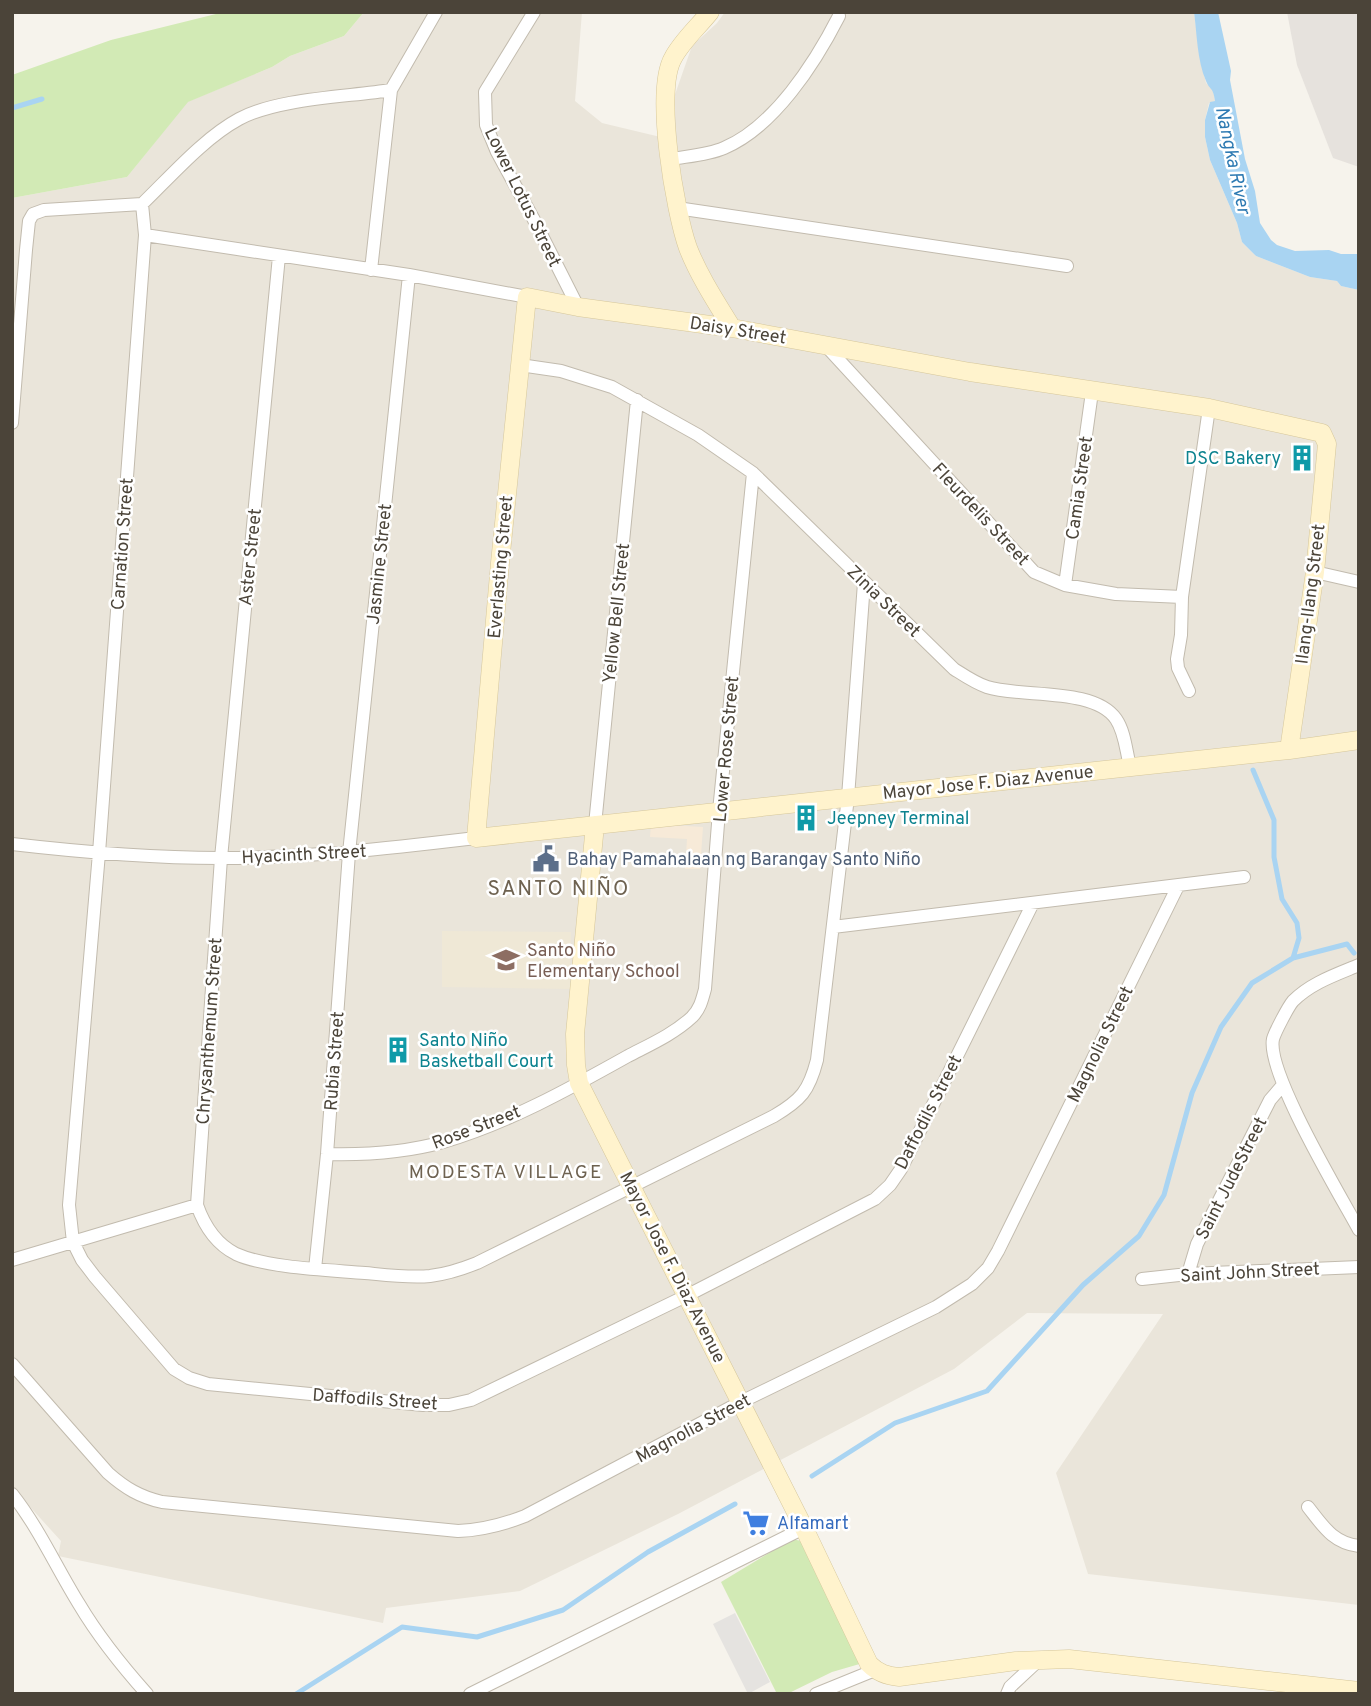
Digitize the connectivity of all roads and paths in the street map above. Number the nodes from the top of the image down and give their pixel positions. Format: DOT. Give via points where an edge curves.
graph roads {
  1 [pos="436,12"];
  2 [pos="534,12"];
  3 [pos="710,12"];
  4 [pos="839,16"];
  5 [pos="391,90"];
  6 [pos="671,159"];
  7 [pos="142,204"];
  8 [pos="677,208"];
  9 [pos="145,234"];
  10 [pos="279,256"];
  11 [pos="1067,266"];
  12 [pos="371,270"];
  13 [pos="409,275"];
  14 [pos="527,297"];
  15 [pos="578,307"];
  16 [pos="732,328"];
  17 [pos="825,344"];
  18 [pos="520,365"];
  19 [pos="1092,391"];
  20 [pos="637,400"];
  21 [pos="1209,408"];
  22 [pos="12,423"];
  23 [pos="1326,438"];
  24 [pos="753,473"];
  25 [pos="1315,572"];
  26 [pos="1359,582"];
  27 [pos="864,583"];
  28 [pos="1065,585"];
  29 [pos="1182,597"];
  30 [pos="1189,691"];
  31 [pos="1359,740"];
  32 [pos="1290,750"];
  33 [pos="1130,766"];
  34 [pos="848,797"];
  35 [pos="719,811"];
  36 [pos="595,825"];
  37 [pos="475,838"];
  38 [pos="12,844"];
  39 [pos="99,853"];
  40 [pos="349,853"];
  41 [pos="221,858"];
  42 [pos="1244,877"];
  43 [pos="1178,886"];
  44 [pos="1033,904"];
  45 [pos="833,927"];
  46 [pos="1359,965"];
  47 [pos="579,1083"];
  48 [pos="1282,1086"];
  49 [pos="327,1154"];
  50 [pos="632,1185"];
  51 [pos="197,1205"];
  52 [pos="1359,1230"];
  53 [pos="73,1242"];
  54 [pos="12,1260"];
  55 [pos="1359,1268"];
  56 [pos="315,1269"];
  57 [pos="1188,1274"];
  58 [pos="1142,1279"];
  59 [pos="688,1296"];
  60 [pos="12,1364"];
  61 [pos="741,1402"];
  62 [pos="12,1494"];
  63 [pos="1308,1507"];
  64 [pos="804,1528"];
  65 [pos="1359,1546"];
  66 [pos="1041,1659"];
  67 [pos="875,1670"];
  68 [pos="1359,1692"];
  69 [pos="147,1694"];
  70 [pos="470,1694"];
  71 [pos="816,1694"];
  72 [pos="1007,1694"];
  1 -- 5 [label="street"];
  2 -- 15 [label="street, Lower Lotus Street" via="485,92 486,125"];
  3 -- 6 [label="main road" via="672,59 666,78"];
  4 -- 6 [label="street" via="820,53 759,124 720,150"];
  5 -- 7 [label="street" via="277,106 241,118"];
  5 -- 12 [label="street"];
  6 -- 8 [label="main road"];
  7 -- 9 [label="street, Carnation Street"];
  7 -- 22 [label="street" via="44,209 33,214"];
  8 -- 11 [label="street"];
  8 -- 16 [label="main road" via="697,268"];
  9 -- 10 [label="street, Daisy Street"];
  9 -- 39 [label="street, Carnation Street"];
  10 -- 12 [label="street, Daisy Street"];
  10 -- 41 [label="street, Aster Street"];
  12 -- 13 [label="street, Daisy Street"];
  13 -- 14 [label="street, Daisy Street"];
  13 -- 40 [label="street, Jasmine Street"];
  14 -- 15 [label="main road, Daisy Street"];
  14 -- 18 [label="main road, Everlasting Street"];
  15 -- 16 [label="main road, Daisy Street"];
  16 -- 17 [label="main road, Daisy Street"];
  17 -- 19 [label="main road, Daisy Street"];
  17 -- 28 [label="street, Fleurdelis Street" via="1034,572"];
  18 -- 20 [label="street, Zinia Street" via="586,378"];
  18 -- 37 [label="main road, Everlasting Street"];
  19 -- 21 [label="main road, Daisy Street"];
  19 -- 28 [label="street, Camia Street"];
  20 -- 24 [label="street, Zinia Street"];
  20 -- 36 [label="street, Yellow Bell Street"];
  21 -- 23 [label="main road, Daisy Street" via="1322,433"];
  21 -- 29 [label="street"];
  23 -- 25 [label="main road, Ilang-Ilang Street"];
  24 -- 27 [label="street, Zinia Street"];
  24 -- 35 [label="street, Lower Rose Street"];
  25 -- 26 [label="street"];
  25 -- 32 [label="main road, Ilang-Ilang Street"];
  27 -- 33 [label="street, Zinia Street" via="972,681 989,688 1099,705 1121,728"];
  27 -- 34 [label="street"];
  28 -- 29 [label="street, Fleurdelis Street" via="1116,594"];
  29 -- 30 [label="street" via="1177,659"];
  31 -- 32 [label="main road, Mayor Jose F. Diaz Avenue"];
  32 -- 33 [label="main road, Mayor Jose F. Diaz Avenue"];
  33 -- 34 [label="main road, Mayor Jose F. Diaz Avenue"];
  34 -- 35 [label="main road, Mayor Jose F. Diaz Avenue"];
  34 -- 45 [label="street"];
  35 -- 36 [label="main road, Mayor Jose F. Diaz Avenue"];
  35 -- 47 [label="street, Lower Rose Street" via="701,1004 681,1026"];
  36 -- 37 [label="main road, Hyacinth Street"];
  36 -- 47 [label="main road, Mayor Jose F. Diaz Avenue" via="575,1034"];
  37 -- 40 [label="street, Hyacinth Street"];
  38 -- 39 [label="street, Hyacinth Street"];
  39 -- 41 [label="street, Hyacinth Street"];
  39 -- 53 [label="street, Daffodils Street" via="69,1205"];
  40 -- 41 [label="street, Hyacinth Street"];
  40 -- 49 [label="street, Rubia Street"];
  41 -- 51 [label="street, Chrysanthemum Street"];
  42 -- 43 [label="street"];
  43 -- 44 [label="street"];
  43 -- 61 [label="street, Magnolia Street" via="988,1268 936,1307"];
  44 -- 45 [label="street"];
  44 -- 59 [label="street, Daffodils Street" via="890,1185 858,1209"];
  45 -- 50 [label="street" via="817,1060 807,1091 774,1116"];
  46 -- 48 [label="street" via="1313,984 1291,1003 1273,1039"];
  47 -- 49 [label="street, Rose Street" via="485,1128 442,1142 397,1153"];
  47 -- 50 [label="main road, Mayor Jose F. Diaz Avenue"];
  48 -- 52 [label="street"];
  48 -- 57 [label="street, Saint JudeStreet" via="1270,1100 1197,1244"];
  49 -- 56 [label="street, Rubia Street"];
  50 -- 56 [label="street" via="449,1273 407,1276"];
  50 -- 59 [label="main road, Mayor Jose F. Diaz Avenue"];
  51 -- 53 [label="street"];
  51 -- 56 [label="street" via="219,1242 236,1254"];
  53 -- 54 [label="street"];
  53 -- 59 [label="street, Daffodils Street" via="94,1277 161,1356 189,1378 208,1384 423,1405 449,1405 492,1391"];
  55 -- 57 [label="street, Saint John Street"];
  57 -- 58 [label="street, Saint John Street"];
  59 -- 61 [label="main road, Mayor Jose F. Diaz Avenue"];
  60 -- 61 [label="street, Magnolia Street" via="108,1473 142,1497 458,1531 481,1531 525,1516"];
  61 -- 64 [label="main road, Mayor Jose F. Diaz Avenue"];
  62 -- 69 [label="street" via="54,1556 79,1604"];
  63 -- 65 [label="street" via="1328,1534 1344,1544"];
  64 -- 67 [label="main road, Mayor Jose F. Diaz Avenue"];
  64 -- 70 [label="street"];
  66 -- 67 [label="main road" via="919,1676 899,1677"];
  66 -- 68 [label="main road"];
  66 -- 72 [label="street"];
  67 -- 71 [label="street"];
}
